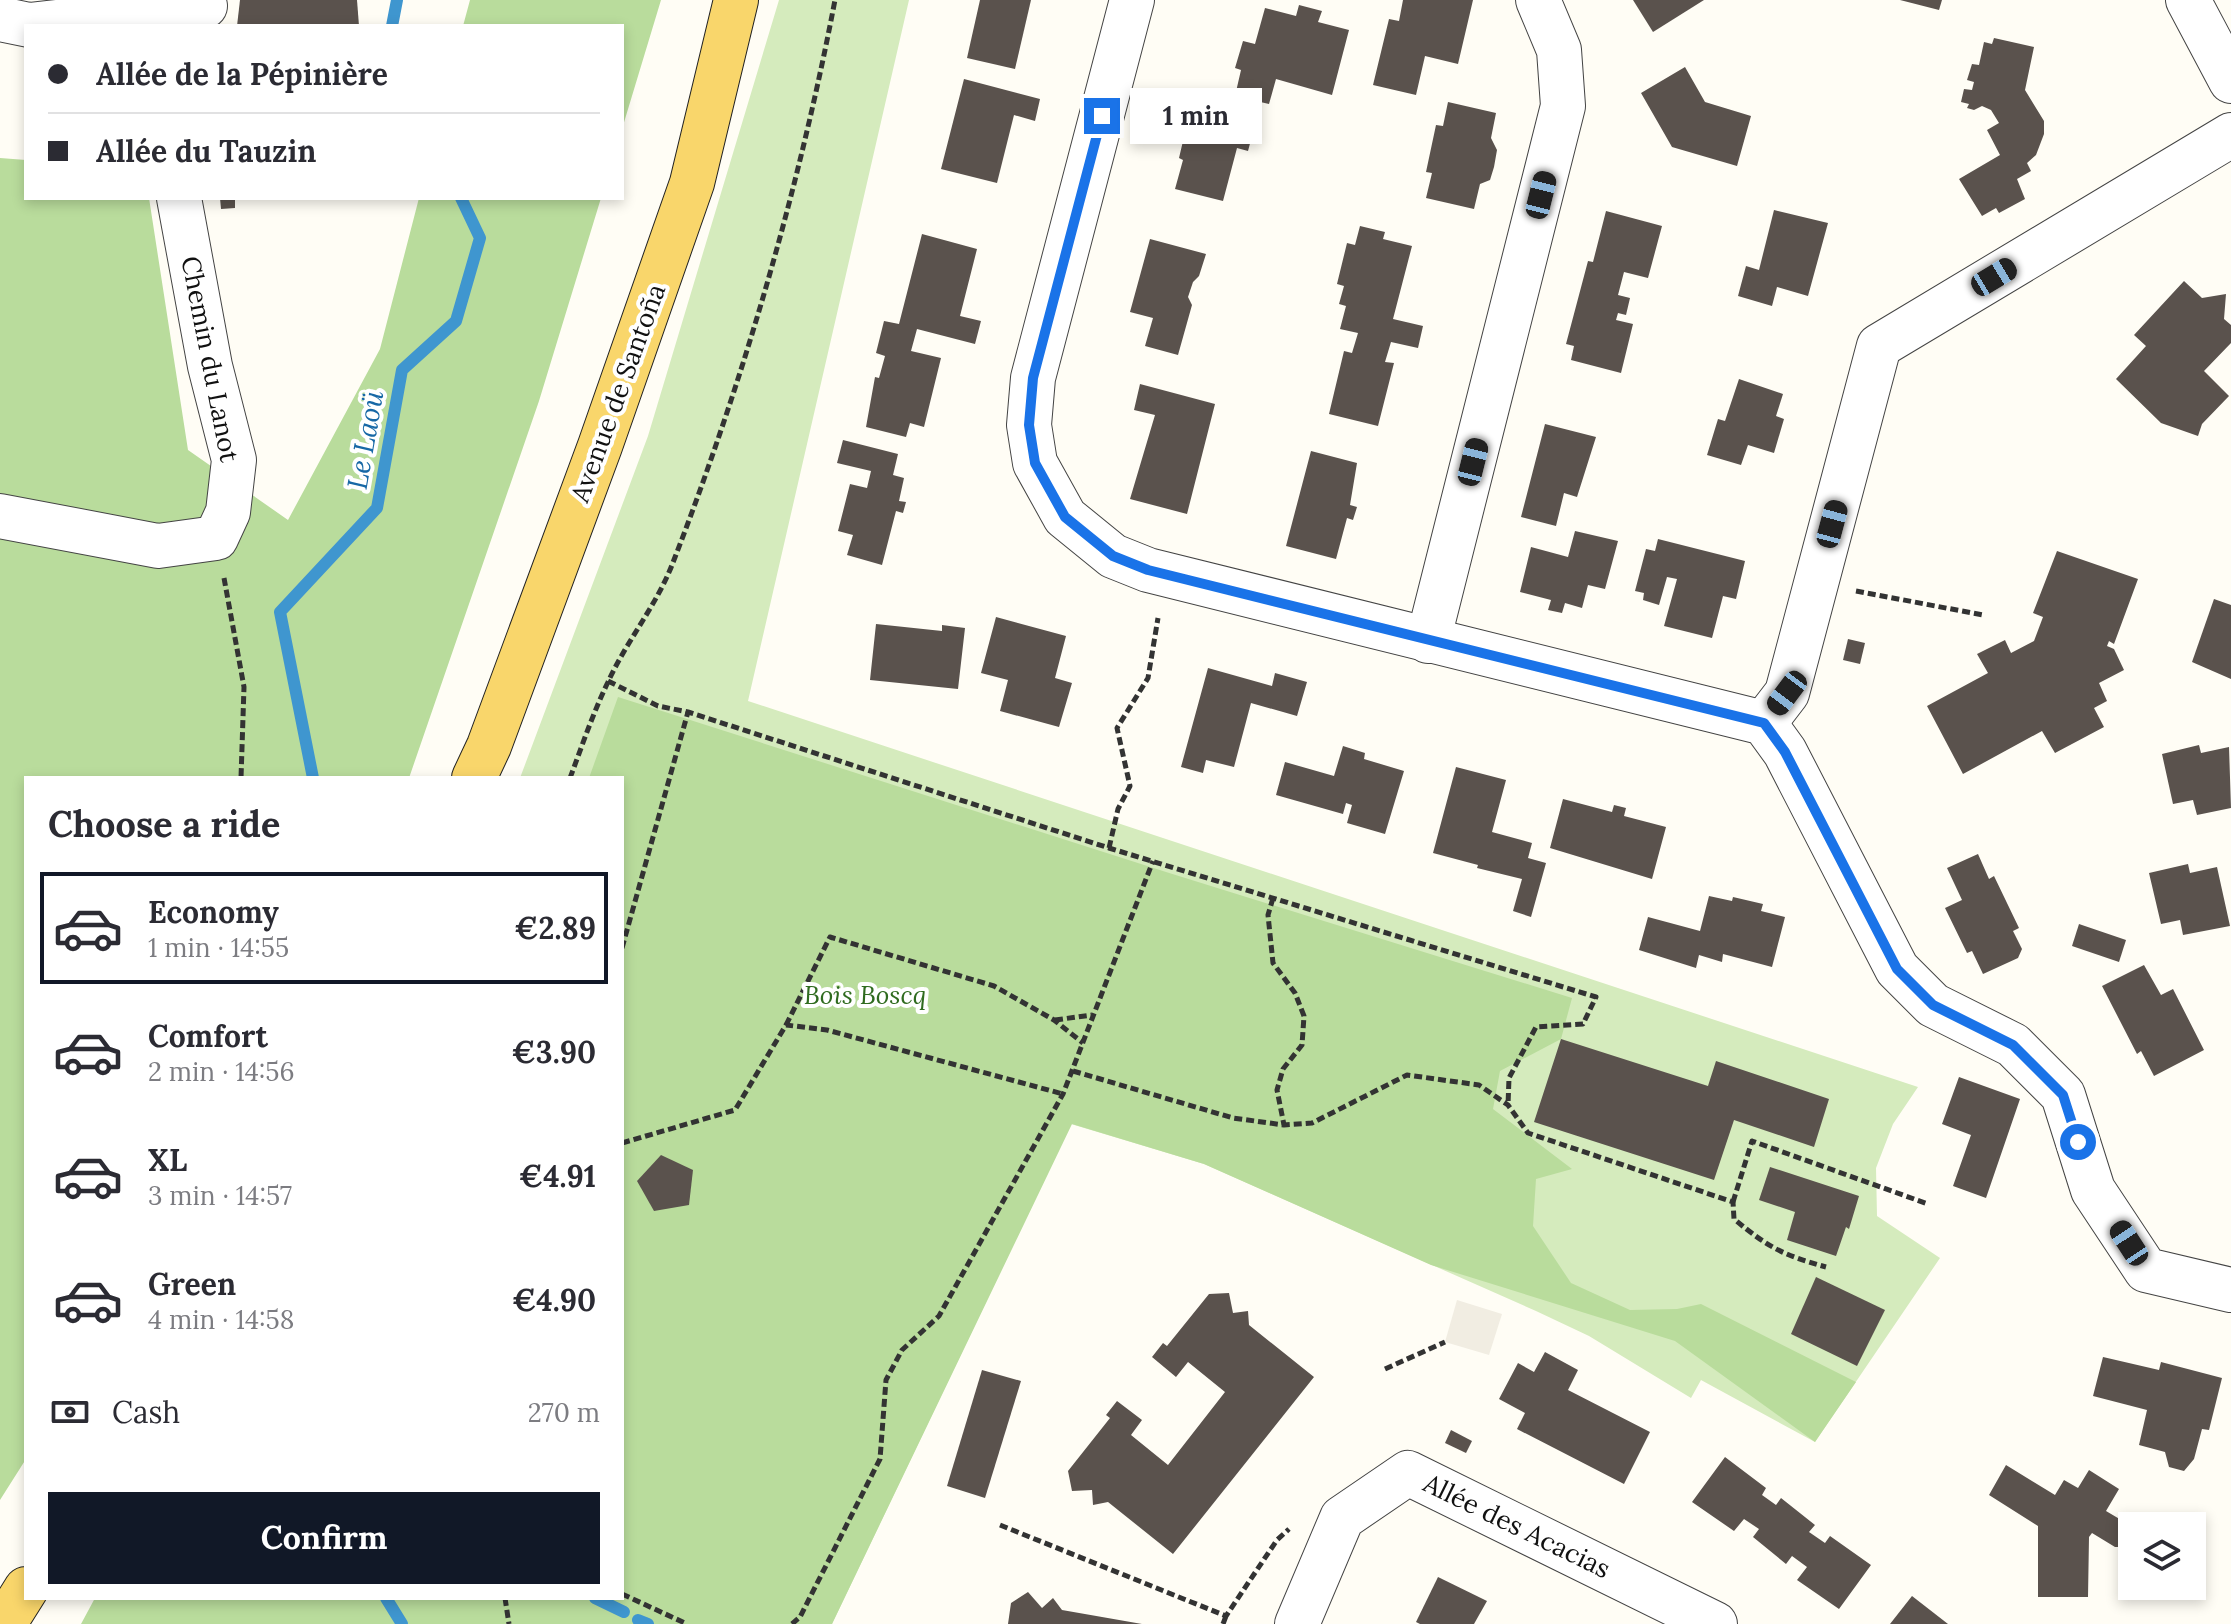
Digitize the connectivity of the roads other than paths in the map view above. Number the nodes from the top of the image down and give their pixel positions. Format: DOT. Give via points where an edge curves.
graph roads {
  1 [pos="736,0"];
  2 [pos="1132,0"];
  3 [pos="1538,0"];
  4 [pos="2188,0"];
  5 [pos="204,11"];
  6 [pos="0,19"];
  7 [pos="24,24"];
  8 [pos="42,24"];
  9 [pos="2231,81"];
  10 [pos="2231,135"];
  11 [pos="179,200"];
  12 [pos="0,516"];
  13 [pos="1428,641"];
  14 [pos="1764,723"];
  15 [pos="475,776"];
  16 [pos="2231,1290"];
  17 [pos="24,1592"];
  18 [pos="4,1624"];
  19 [pos="1297,1624"];
  20 [pos="1715,1624"];
  1 -- 15 [label="main road, Avenue de Santoña" via="692,183 600,446"];
  2 -- 13 [label="street" via="1033,378 1029,425 1035,463 1065,517 1113,556 1148,570"];
  3 -- 13 [label="street" via="1559,50 1563,106"];
  4 -- 9 [label="street"];
  5 -- 8 [label="street"];
  6 -- 7 [label="street"];
  10 -- 14 [label="street" via="1879,346 1787,693"];
  11 -- 12 [label="street, Chemin du Lanot" via="210,366 234,460 228,512 216,538 158,546"];
  13 -- 14 [label="street"];
  14 -- 16 [label="street" via="1785,752 1897,969 1933,1005 2013,1045 2063,1095 2093,1190 2146,1270"];
  17 -- 18 [label="main road"];
  19 -- 20 [label="street, Allée des Acacias" via="1342,1518 1408,1473"];
}
